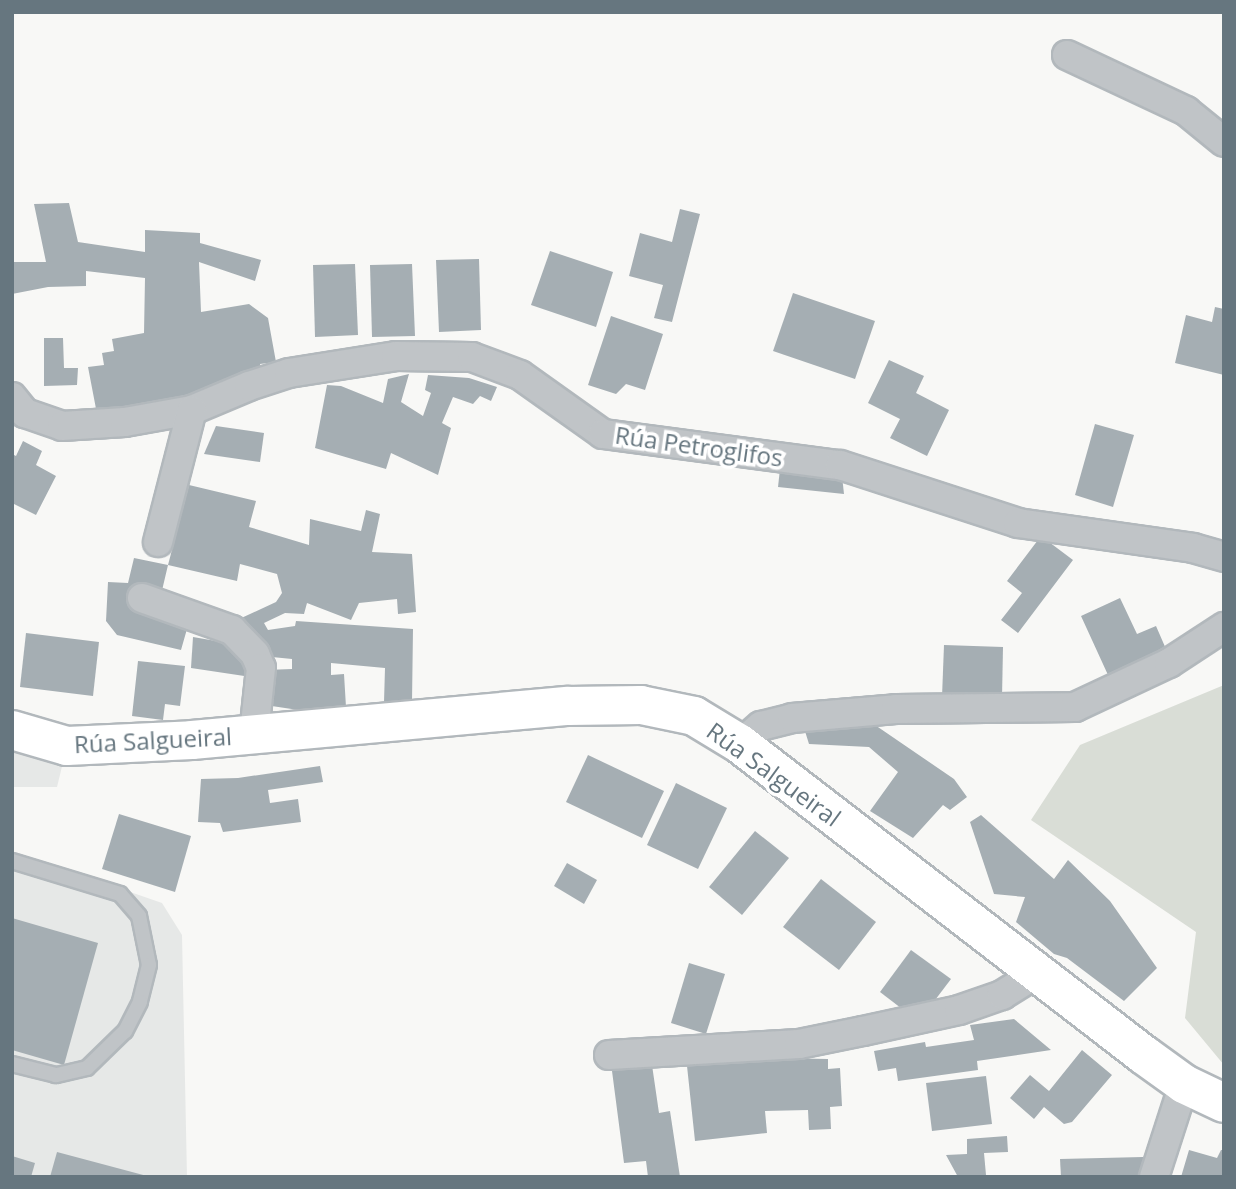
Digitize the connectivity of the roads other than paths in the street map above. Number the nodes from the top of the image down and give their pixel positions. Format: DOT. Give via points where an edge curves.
graph roads {
  1 [pos="1067,55"];
  2 [pos="1224,142"];
  3 [pos="12,397"];
  4 [pos="191,410"];
  5 [pos="158,542"];
  6 [pos="1224,557"];
  7 [pos="142,598"];
  8 [pos="1224,626"];
  9 [pos="12,730"];
  10 [pos="254,734"];
  11 [pos="740,744"];
  12 [pos="12,862"];
  13 [pos="1040,972"];
  14 [pos="609,1055"];
  15 [pos="12,1063"];
  16 [pos="1184,1084"];
  17 [pos="1224,1103"];
  18 [pos="1154,1177"];
  1 -- 2 [label="street" via="1186,111"];
  3 -- 4 [label="street, Rúa Petroglifos" via="25,413 62,426 125,422"];
  4 -- 5 [label="street"];
  4 -- 6 [label="street, Rúa Petroglifos" via="289,373 396,356 472,357 520,375 603,434 840,465 1018,523 1193,548"];
  7 -- 10 [label="street, Rúa Salgueiral" via="232,630 254,654 261,668"];
  8 -- 11 [label="street" via="1169,663 1075,707 897,709 792,718 761,726"];
  9 -- 10 [label="street, Rúa Salgueiral" via="67,746"];
  10 -- 11 [label="street, Rúa Salgueiral" via="568,706 641,705 694,716"];
  11 -- 13 [label="street, Rúa Salgueiral"];
  12 -- 15 [label="lane" via="120,894 139,916 149,965 140,1002 125,1031 87,1068 56,1075"];
  13 -- 14 [label="street" via="1002,995 959,1010 799,1044"];
  13 -- 16 [label="street, Rúa Salgueiral"];
  16 -- 17 [label="street, Rúa Salgueiral"];
  16 -- 18 [label="street"];
}
